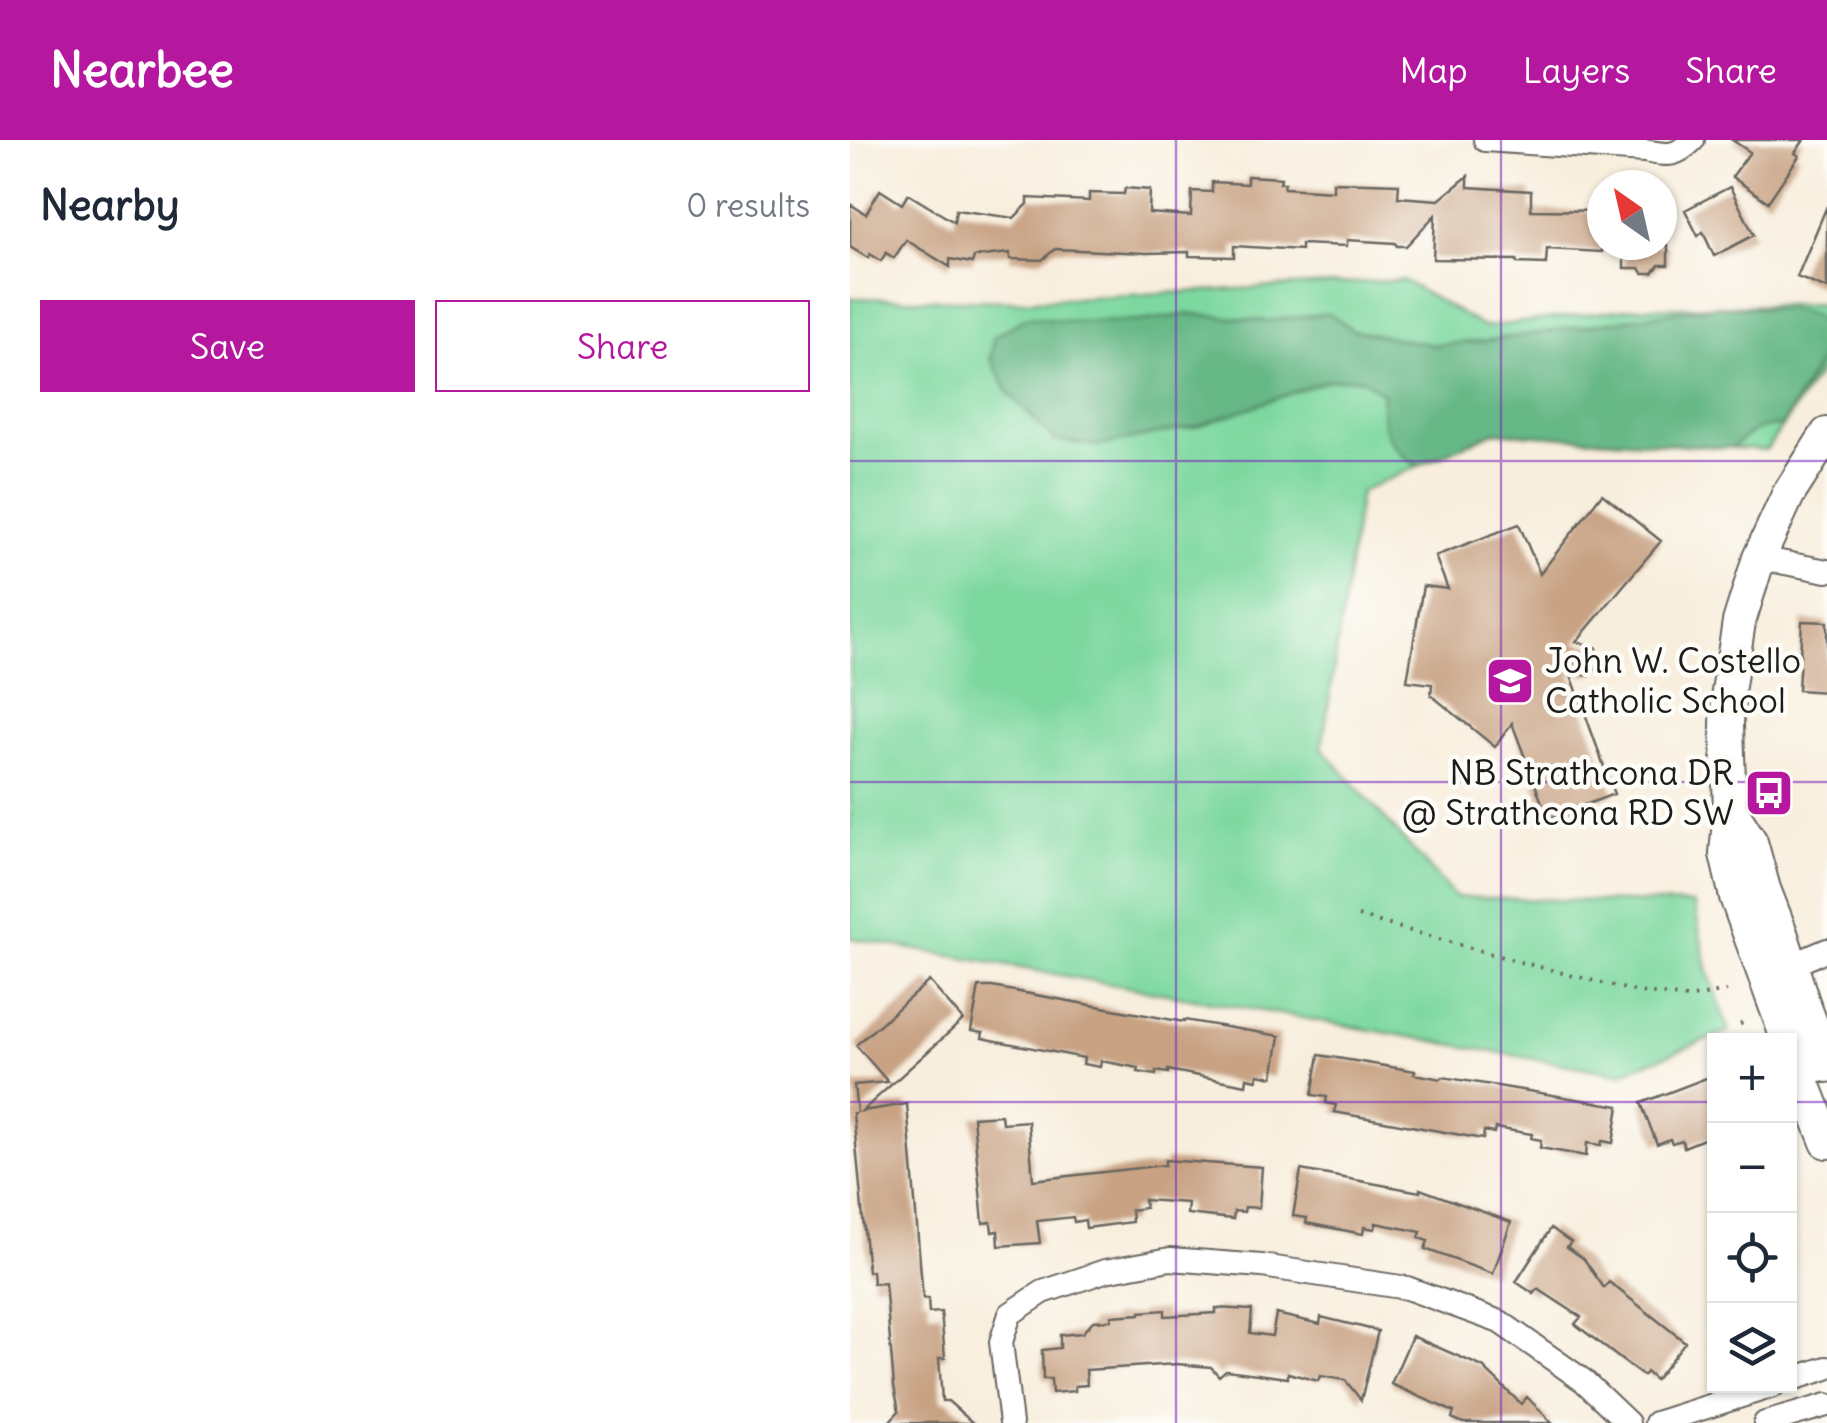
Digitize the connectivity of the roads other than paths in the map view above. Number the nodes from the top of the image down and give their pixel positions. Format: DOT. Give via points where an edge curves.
graph roads {
  1 [pos="1485,140"];
  2 [pos="1693,140"];
  3 [pos="1827,434"];
  4 [pos="1759,558"];
  5 [pos="1827,571"];
  6 [pos="1827,950"];
  7 [pos="1779,970"];
  8 [pos="1788,1033"];
  9 [pos="1797,1064"];
  10 [pos="1827,1066"];
  11 [pos="1827,1142"];
  12 [pos="1827,1368"];
  13 [pos="1797,1378"];
  14 [pos="1751,1393"];
  15 [pos="1827,1404"];
  16 [pos="1011,1423"];
  17 [pos="1628,1423"];
  18 [pos="1656,1423"];
  19 [pos="1765,1423"];
  1 -- 2 [label="street" via="1668,156"];
  3 -- 4 [label="street"];
  4 -- 5 [label="street"];
  4 -- 7 [label="street" via="1732,657 1726,854 1736,897"];
  6 -- 7 [label="street"];
  7 -- 8 [label="street"];
  7 -- 10 [label="street"];
  9 -- 11 [label="street"];
  12 -- 13 [label="street"];
  14 -- 18 [label="street"];
  15 -- 19 [label="street"];
  16 -- 17 [label="street" via="1000,1342 1010,1314 1042,1292 1105,1270 1170,1259 1407,1288 1500,1322 1584,1381"];
}
